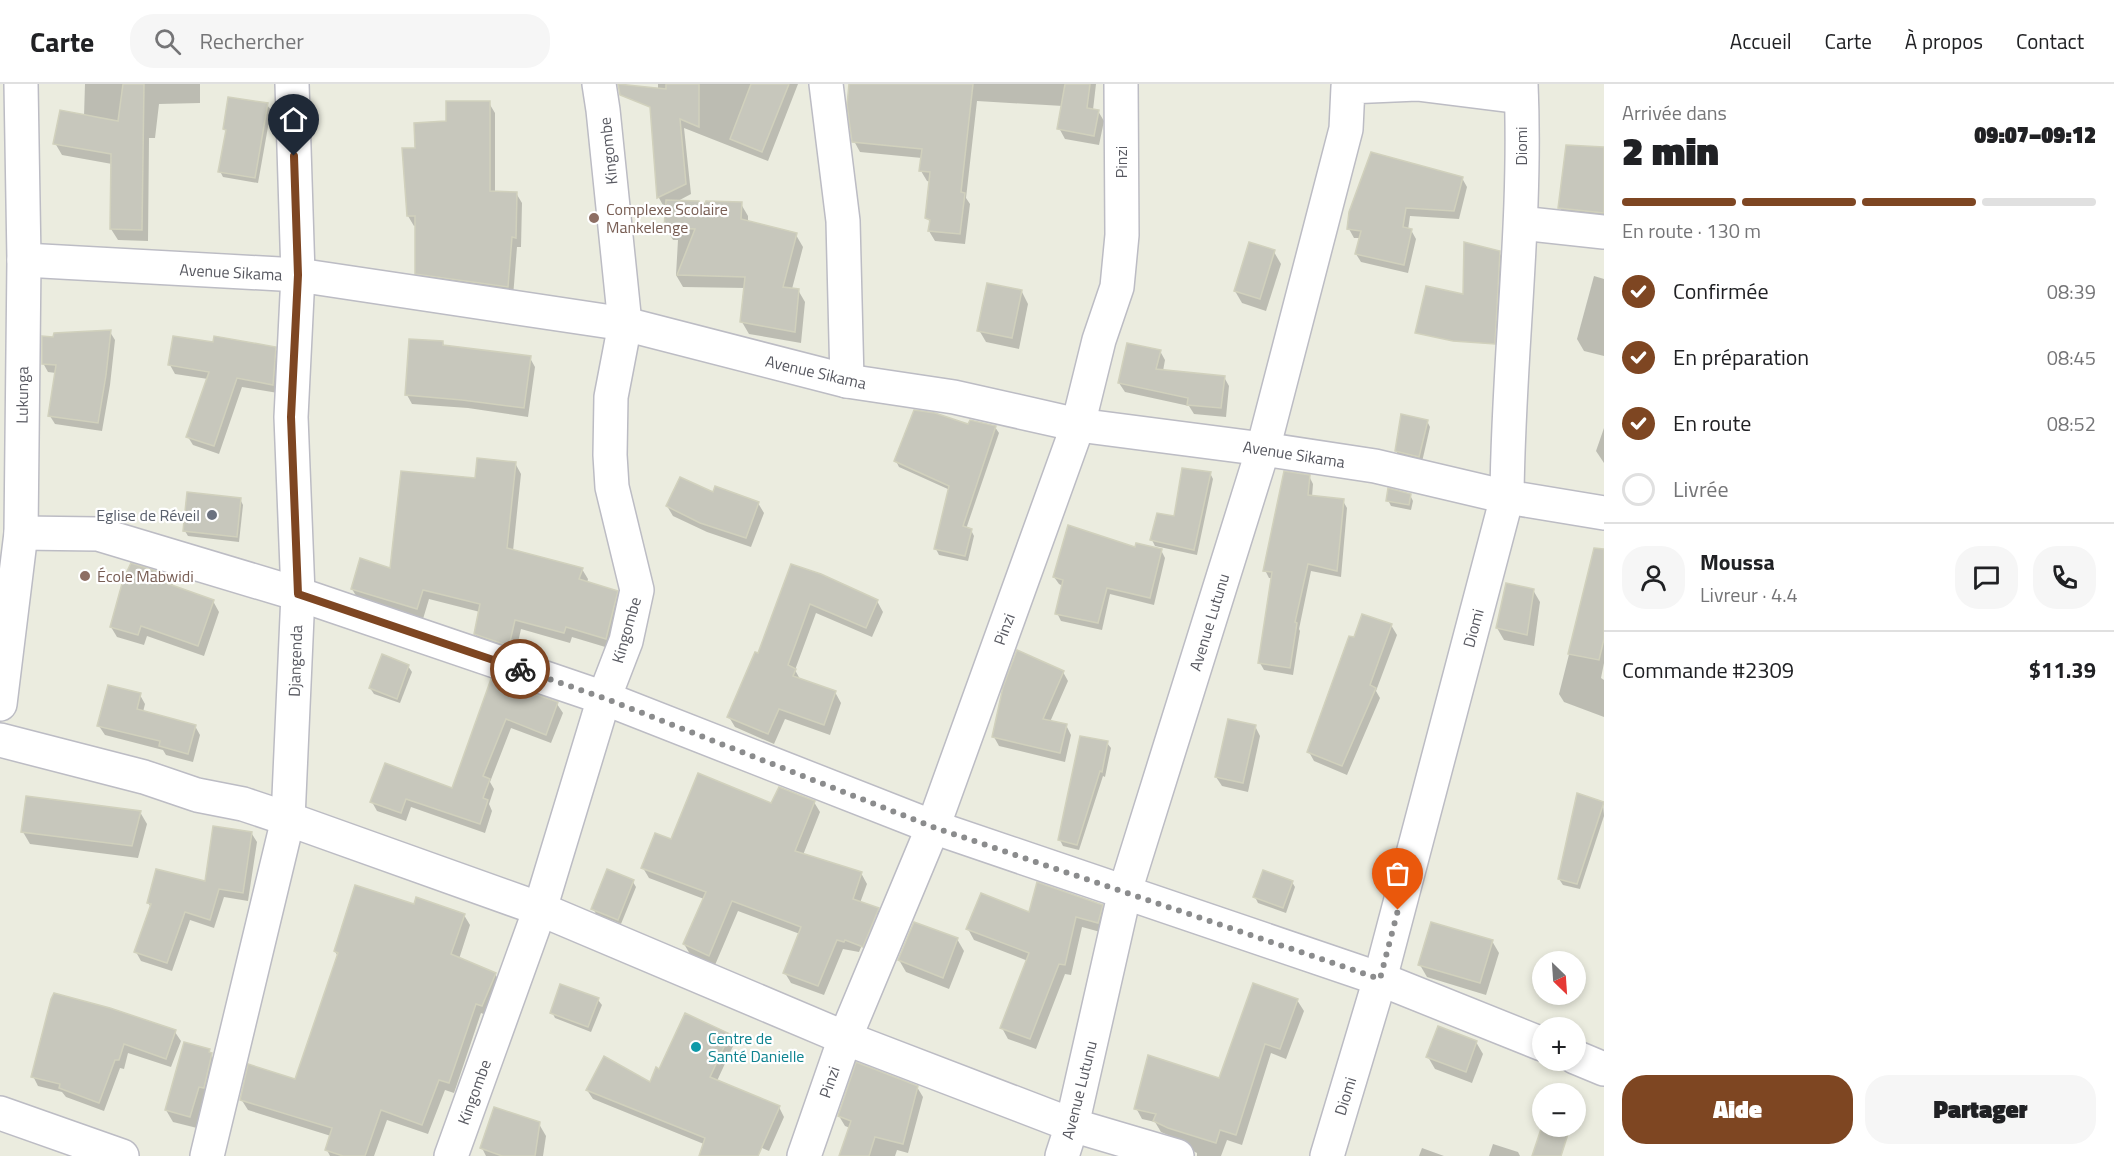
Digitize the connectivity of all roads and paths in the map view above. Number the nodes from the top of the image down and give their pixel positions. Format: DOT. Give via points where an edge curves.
graph roads {
  1 [pos="21,84"];
  2 [pos="292,84"];
  3 [pos="599,84"];
  4 [pos="826,84"];
  5 [pos="1121,84"];
  6 [pos="1521,91"];
  7 [pos="1521,223"];
  8 [pos="1604,232"];
  9 [pos="24,260"];
  10 [pos="298,275"];
  11 [pos="625,324"];
  12 [pos="847,381"];
  13 [pos="1078,424"];
  14 [pos="1263,449"];
  15 [pos="1507,497"];
  16 [pos="1604,513"];
  17 [pos="21,533"];
  18 [pos="298,594"];
  19 [pos="604,698"];
  20 [pos="0,704"];
  21 [pos="0,741"];
  22 [pos="288,819"];
  23 [pos="933,827"];
  24 [pos="1125,891"];
  25 [pos="540,909"];
  26 [pos="1380,979"];
  27 [pos="845,1038"];
  28 [pos="1532,1040"];
  29 [pos="1586,1062"];
  30 [pos="1604,1069"];
  31 [pos="0,1113"];
  32 [pos="1072,1125"];
  33 [pos="122,1156"];
  34 [pos="207,1156"];
  35 [pos="451,1156"];
  36 [pos="804,1156"];
  37 [pos="1062,1156"];
  38 [pos="1177,1156"];
  39 [pos="1327,1156"];
  1 -- 9 [label="street, Lukunga"];
  2 -- 10 [label="street, Djangenda"];
  3 -- 11 [label="street, Kingombe"];
  4 -- 12 [label="street" via="843,222"];
  5 -- 13 [label="street, Pinzi" via="1122,235 1117,287"];
  6 -- 7 [label="street, Diomi"];
  6 -- 14 [label="street, Avenue Lutunu" via="1417,84 1348,87 1346,129"];
  7 -- 8 [label="street"];
  7 -- 15 [label="street, Diomi" via="1507,435"];
  9 -- 10 [label="street, Avenue Sikama"];
  9 -- 17 [label="street, Lukunga"];
  10 -- 11 [label="street, Avenue Sikama"];
  10 -- 18 [label="street, Djangenda" via="291,417"];
  11 -- 12 [label="street, Avenue Sikama"];
  11 -- 19 [label="street, Kingombe" via="611,397 610,455 612,487 637,590 626,641"];
  12 -- 13 [label="street, Avenue Sikama" via="954,397"];
  13 -- 14 [label="street, Avenue Sikama"];
  13 -- 23 [label="street, Pinzi"];
  14 -- 15 [label="street, Avenue Sikama" via="1375,466"];
  14 -- 24 [label="street, Avenue Lutunu"];
  15 -- 16 [label="street, Avenue Sikama"];
  15 -- 26 [label="street, Diomi"];
  17 -- 18 [label="street" via="98,534"];
  17 -- 20 [label="street, Lukunga"];
  18 -- 19 [label="street"];
  18 -- 22 [label="street, Djangenda"];
  19 -- 23 [label="street"];
  19 -- 25 [label="street, Kingombe"];
  21 -- 22 [label="street"];
  22 -- 25 [label="street"];
  22 -- 34 [label="street, Djangenda"];
  23 -- 24 [label="street"];
  23 -- 27 [label="street, Pinzi"];
  24 -- 26 [label="street"];
  24 -- 32 [label="street, Avenue Lutunu"];
  25 -- 27 [label="street"];
  25 -- 35 [label="street, Kingombe"];
  26 -- 28 [label="street"];
  26 -- 39 [label="street, Diomi"];
  27 -- 32 [label="street"];
  27 -- 36 [label="street, Pinzi"];
  29 -- 30 [label="street"];
  31 -- 33 [label="street"];
  32 -- 37 [label="street, Avenue Lutunu"];
  32 -- 38 [label="street"];
}
